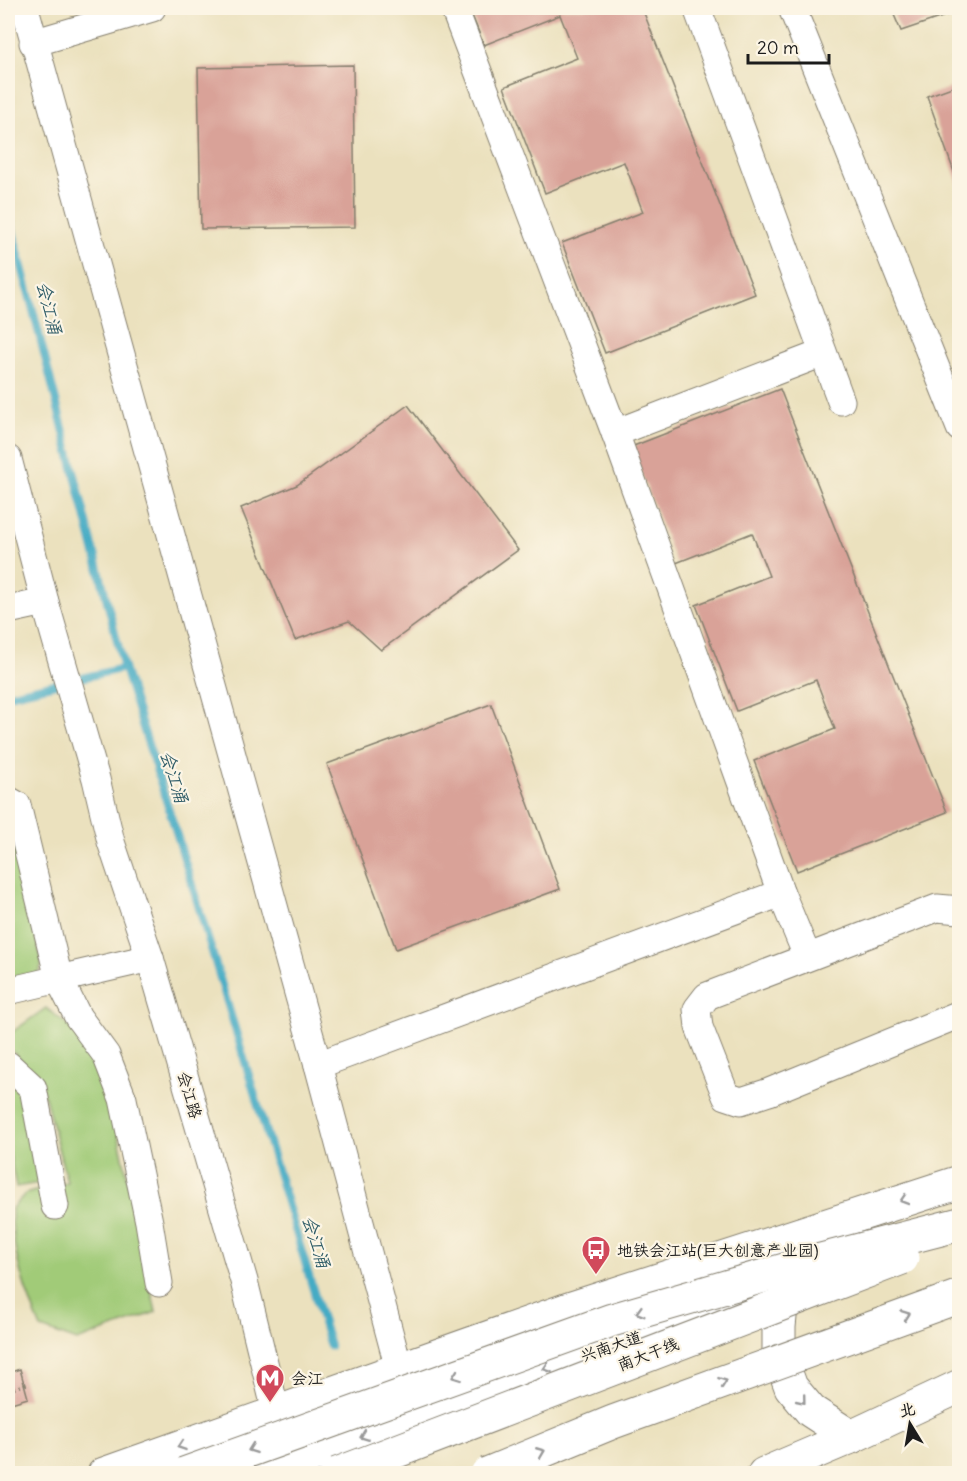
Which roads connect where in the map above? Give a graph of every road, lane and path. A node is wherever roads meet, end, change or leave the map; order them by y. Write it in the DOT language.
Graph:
graph roads {
  1 [pos="25,8"];
  2 [pos="152,8"];
  3 [pos="454,8"];
  4 [pos="697,8"];
  5 [pos="792,8"];
  6 [pos="33,43"];
  7 [pos="824,353"];
  8 [pos="841,401"];
  9 [pos="960,428"];
  10 [pos="615,434"];
  11 [pos="8,459"];
  12 [pos="45,602"];
  13 [pos="8,610"];
  14 [pos="8,800"];
  15 [pos="781,893"];
  16 [pos="960,910"];
  17 [pos="807,956"];
  18 [pos="150,958"];
  19 [pos="59,979"];
  20 [pos="8,990"];
  21 [pos="960,1014"];
  22 [pos="8,1065"];
  23 [pos="318,1065"];
  24 [pos="960,1182"];
  25 [pos="56,1206"];
  26 [pos="960,1225"];
  27 [pos="960,1236"];
  28 [pos="159,1283"];
  29 [pos="783,1285"];
  30 [pos="960,1296"];
  31 [pos="399,1369"];
  32 [pos="28,1383"];
  33 [pos="960,1386"];
  34 [pos="8,1390"];
  35 [pos="276,1413"];
  36 [pos="851,1437"];
  37 [pos="282,1470"];
  38 [pos="104,1473"];
  39 [pos="184,1473"];
  40 [pos="337,1473"];
  41 [pos="487,1473"];
  42 [pos="764,1473"];
  1 -- 6 [label="street"];
  2 -- 6 [label="street"];
  3 -- 10 [label="street"];
  4 -- 7 [label="street"];
  5 -- 9 [label="street"];
  6 -- 23 [label="street"];
  7 -- 8 [label="street"];
  7 -- 10 [label="street"];
  10 -- 15 [label="street"];
  11 -- 12 [label="street, 会江路"];
  12 -- 13 [label="street"];
  12 -- 18 [label="street, 会江路"];
  14 -- 19 [label="street"];
  15 -- 17 [label="street"];
  15 -- 23 [label="street"];
  16 -- 17 [label="street"];
  17 -- 21 [label="street"];
  18 -- 19 [label="street"];
  18 -- 35 [label="street, 会江路"];
  19 -- 20 [label="street"];
  19 -- 28 [label="street"];
  22 -- 25 [label="street"];
  23 -- 31 [label="street"];
  24 -- 31 [label="main road, one-way"];
  26 -- 29 [label="main road, 兴南大道"];
  26 -- 39 [label="main road, one-way, bridge"];
  27 -- 40 [label="main road, 南大干线, bridge"];
  29 -- 36 [label="main road, one-way"];
  29 -- 37 [label="main road, 兴南大道, one-way"];
  41 -- 30 [label="main road, one-way, bridge"];
  31 -- 35 [label="main road"];
  32 -- 34 [label="path"];
  33 -- 36 [label="main road"];
  35 -- 37 [label="street, 会江路"];
  35 -- 38 [label="main road, one-way"];
  36 -- 42 [label="main road"];
}
